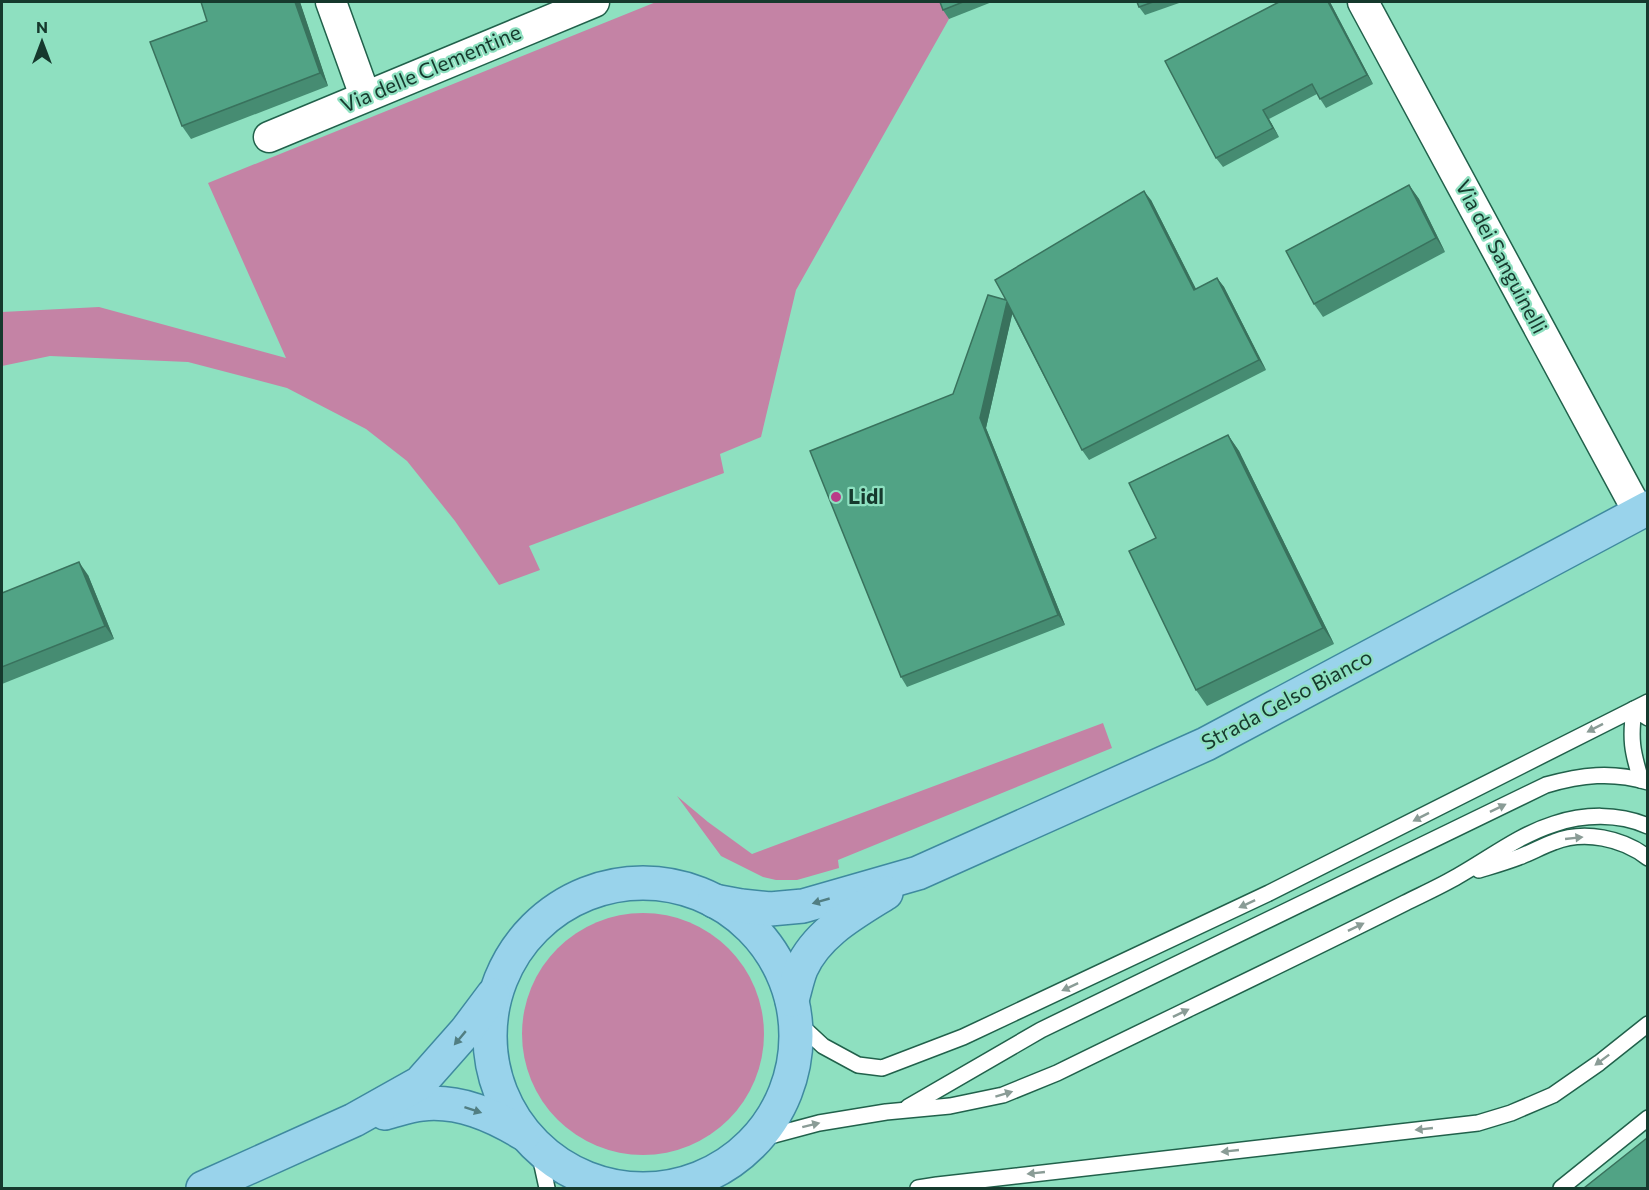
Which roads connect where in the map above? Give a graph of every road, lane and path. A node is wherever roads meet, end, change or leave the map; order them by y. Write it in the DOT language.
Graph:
graph roads {
  1 [pos="331,2"];
  2 [pos="594,2"];
  3 [pos="1363,2"];
  4 [pos="365,96"];
  5 [pos="269,137"];
  6 [pos="1643,510"];
  7 [pos="1641,705"];
  8 [pos="1647,718"];
  9 [pos="1644,781"];
  10 [pos="1647,826"];
  11 [pos="1647,858"];
  12 [pos="918,873"];
  13 [pos="1459,876"];
  14 [pos="714,901"];
  15 [pos="496,991"];
  16 [pos="793,1010"];
  17 [pos="1647,1024"];
  18 [pos="903,1110"];
  19 [pos="1647,1118"];
  20 [pos="354,1120"];
  21 [pos="755,1140"];
  22 [pos="532,1141"];
  23 [pos="681,1185"];
  24 [pos="203,1188"];
  25 [pos="547,1188"];
  26 [pos="918,1188"];
  27 [pos="1561,1188"];
  1 -- 4 [label="street"];
  2 -- 4 [label="street, Via delle Clementine"];
  3 -- 6 [label="street, Via dei Sanguinelli"];
  4 -- 5 [label="street, Via delle Clementine"];
  6 -- 12 [label="main road, Strada Gelso Bianco"];
  7 -- 8 [label="lane"];
  7 -- 9 [label="lane"];
  7 -- 16 [label="lane, one-way"];
  18 -- 9 [label="lane, one-way"];
  10 -- 13 [label="lane"];
  13 -- 11 [label="lane, one-way"];
  12 -- 14 [label="main road, Strada Gelso Bianco, one-way"];
  12 -- 16 [label="main road, Strada Gelso Bianco"];
  18 -- 13 [label="lane, one-way"];
  14 -- 15 [label="main road"];
  14 -- 16 [label="main road"];
  15 -- 20 [label="main road, one-way"];
  15 -- 22 [label="main road"];
  16 -- 21 [label="main road"];
  17 -- 26 [label="lane, one-way"];
  21 -- 18 [label="lane, one-way"];
  19 -- 27 [label="lane"];
  20 -- 22 [label="main road, one-way"];
  20 -- 24 [label="main road"];
  21 -- 23 [label="main road"];
  22 -- 23 [label="main road"];
  22 -- 25 [label="lane"];
}
